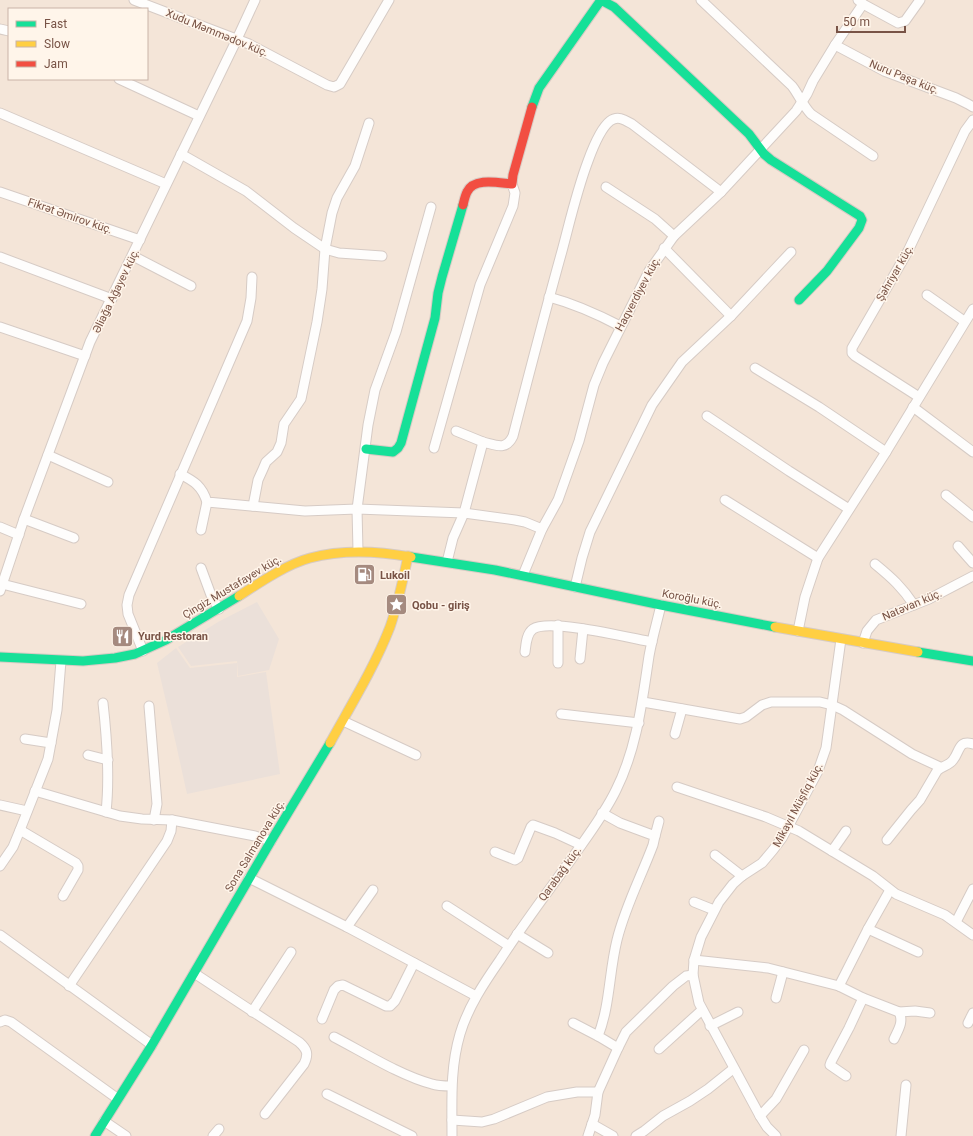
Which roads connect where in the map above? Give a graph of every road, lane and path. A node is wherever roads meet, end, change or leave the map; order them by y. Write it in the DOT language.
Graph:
graph roads {
  1 [pos="134,0"];
  2 [pos="255,0"];
  3 [pos="389,0"];
  4 [pos="701,0"];
  5 [pos="920,0"];
  6 [pos="861,2"];
  7 [pos="237,39"];
  8 [pos="835,46"];
  9 [pos="121,80"];
  10 [pos="802,102"];
  11 [pos="973,107"];
  12 [pos="0,113"];
  13 [pos="199,116"];
  14 [pos="973,120"];
  15 [pos="369,123"];
  16 [pos="760,148"];
  17 [pos="181,154"];
  18 [pos="873,156"];
  19 [pos="166,184"];
  20 [pos="512,184"];
  21 [pos="606,187"];
  22 [pos="0,192"];
  23 [pos="721,192"];
  24 [pos="431,207"];
  25 [pos="674,236"];
  26 [pos="140,240"];
  27 [pos="664,248"];
  28 [pos="324,249"];
  29 [pos="792,252"];
  30 [pos="133,256"];
  31 [pos="382,256"];
  32 [pos="0,257"];
  33 [pos="252,277"];
  34 [pos="191,286"];
  35 [pos="927,295"];
  36 [pos="549,297"];
  37 [pos="112,299"];
  38 [pos="799,300"];
  39 [pos="973,309"];
  40 [pos="731,316"];
  41 [pos="964,321"];
  42 [pos="620,326"];
  43 [pos="0,328"];
  44 [pos="85,356"];
  45 [pos="755,368"];
  46 [pos="919,397"];
  47 [pos="913,407"];
  48 [pos="707,416"];
  49 [pos="456,431"];
  50 [pos="483,442"];
  51 [pos="434,448"];
  52 [pos="366,449"];
  53 [pos="886,452"];
  54 [pos="973,452"];
  55 [pos="48,455"];
  56 [pos="180,474"];
  57 [pos="108,482"];
  58 [pos="946,495"];
  59 [pos="724,500"];
  60 [pos="207,502"];
  61 [pos="253,506"];
  62 [pos="357,509"];
  63 [pos="849,509"];
  64 [pos="464,513"];
  65 [pos="973,517"];
  66 [pos="24,519"];
  67 [pos="0,527"];
  68 [pos="542,529"];
  69 [pos="201,530"];
  70 [pos="19,535"];
  71 [pos="74,538"];
  72 [pos="958,546"];
  73 [pos="358,551"];
  74 [pos="408,556"];
  75 [pos="818,558"];
  76 [pos="447,562"];
  77 [pos="973,563"];
  78 [pos="876,564"];
  79 [pos="201,568"];
  80 [pos="523,575"];
  81 [pos="973,576"];
  82 [pos="1,587"];
  83 [pos="575,587"];
  84 [pos="80,604"];
  85 [pos="661,605"];
  86 [pos="914,605"];
  87 [pos="218,609"];
  88 [pos="558,625"];
  89 [pos="583,629"];
  90 [pos="798,631"];
  91 [pos="841,639"];
  92 [pos="652,642"];
  93 [pos="863,643"];
  94 [pos="143,651"];
  95 [pos="525,652"];
  96 [pos="0,657"];
  97 [pos="580,659"];
  98 [pos="61,661"];
  99 [pos="973,661"];
  100 [pos="558,663"];
  101 [pos="643,702"];
  102 [pos="103,703"];
  103 [pos="832,705"];
  104 [pos="150,706"];
  105 [pos="682,710"];
  106 [pos="561,714"];
  107 [pos="342,721"];
  108 [pos="639,723"];
  109 [pos="675,734"];
  110 [pos="25,739"];
  111 [pos="51,743"];
  112 [pos="973,744"];
  113 [pos="88,755"];
  114 [pos="416,756"];
  115 [pos="108,760"];
  116 [pos="940,768"];
  117 [pos="677,787"];
  118 [pos="35,792"];
  119 [pos="0,805"];
  120 [pos="27,811"];
  121 [pos="106,812"];
  122 [pos="602,813"];
  123 [pos="154,820"];
  124 [pos="172,820"];
  125 [pos="660,821"];
  126 [pos="789,826"];
  127 [pos="20,830"];
  128 [pos="846,831"];
  129 [pos="655,836"];
  130 [pos="887,840"];
  131 [pos="271,841"];
  132 [pos="581,845"];
  133 [pos="832,851"];
  134 [pos="495,852"];
  135 [pos="715,855"];
  136 [pos="2,862"];
  137 [pos="742,876"];
  138 [pos="249,878"];
  139 [pos="373,890"];
  140 [pos="890,890"];
  141 [pos="973,890"];
  142 [pos="63,896"];
  143 [pos="694,902"];
  144 [pos="447,906"];
  145 [pos="714,910"];
  146 [pos="956,922"];
  147 [pos="347,927"];
  148 [pos="868,929"];
  149 [pos="517,934"];
  150 [pos="0,935"];
  151 [pos="973,935"];
  152 [pos="509,946"];
  153 [pos="291,952"];
  154 [pos="918,952"];
  155 [pos="548,953"];
  156 [pos="694,960"];
  157 [pos="414,963"];
  158 [pos="783,972"];
  159 [pos="194,973"];
  160 [pos="693,975"];
  161 [pos="69,986"];
  162 [pos="839,986"];
  163 [pos="476,996"];
  164 [pos="776,998"];
  165 [pos="863,998"];
  166 [pos="702,1010"];
  167 [pos="252,1012"];
  168 [pos="738,1012"];
  169 [pos="899,1012"];
  170 [pos="930,1013"];
  171 [pos="973,1013"];
  172 [pos="322,1018"];
  173 [pos="0,1022"];
  174 [pos="573,1023"];
  175 [pos="968,1023"];
  176 [pos="710,1026"];
  177 [pos="598,1036"];
  178 [pos="334,1037"];
  179 [pos="894,1039"];
  180 [pos="152,1045"];
  181 [pos="618,1048"];
  182 [pos="659,1049"];
  183 [pos="804,1050"];
  184 [pos="734,1069"];
  185 [pos="846,1076"];
  186 [pos="906,1085"];
  187 [pos="451,1086"];
  188 [pos="598,1092"];
  189 [pos="327,1094"];
  190 [pos="118,1099"];
  191 [pos="265,1114"];
  192 [pos="760,1116"];
  193 [pos="452,1120"];
  194 [pos="104,1121"];
  195 [pos="592,1124"];
  196 [pos="95,1136"];
  197 [pos="126,1136"];
  198 [pos="412,1136"];
  199 [pos="452,1136"];
  200 [pos="588,1136"];
  201 [pos="613,1136"];
  202 [pos="636,1136"];
  203 [pos="776,1136"];
  204 [pos="901,1136"];
  1 -- 7 [label="street, Xudu Məmmədov küç."];
  2 -- 7 [label="street, Əliağa Ağayev küç."];
  3 -- 7 [label="street, Xudu Məmmədov küç."];
  4 -- 10 [label="street"];
  5 -- 6 [label="street"];
  6 -- 8 [label="street, Haqverdiyev küç."];
  7 -- 13 [label="street, Əliağa Ağayev küç."];
  8 -- 10 [label="street, Haqverdiyev küç."];
  8 -- 11 [label="street, Nuru Paşa küç."];
  9 -- 13 [label="street"];
  10 -- 16 [label="street, Haqverdiyev küç."];
  10 -- 18 [label="street"];
  12 -- 19 [label="street"];
  13 -- 17 [label="street, Əliağa Ağayev küç."];
  14 -- 46 [label="street, Şəhriyar küç."];
  15 -- 28 [label="street"];
  16 -- 20 [label="street"];
  16 -- 23 [label="street, Haqverdiyev küç."];
  16 -- 38 [label="street"];
  17 -- 19 [label="street, Əliağa Ağayev küç."];
  17 -- 28 [label="street"];
  19 -- 26 [label="street, Əliağa Ağayev küç."];
  20 -- 51 [label="street"];
  20 -- 52 [label="street"];
  21 -- 25 [label="street"];
  22 -- 26 [label="street, Fikrət Əmirov küç."];
  23 -- 25 [label="street, Haqverdiyev küç."];
  23 -- 36 [label="street"];
  24 -- 52 [label="street"];
  25 -- 27 [label="street, Haqverdiyev küç."];
  26 -- 30 [label="street, Əliağa Ağayev küç."];
  27 -- 40 [label="street"];
  27 -- 42 [label="street, Haqverdiyev küç."];
  28 -- 31 [label="street"];
  28 -- 61 [label="street"];
  29 -- 40 [label="street"];
  30 -- 34 [label="street"];
  30 -- 37 [label="street, Əliağa Ağayev küç."];
  32 -- 37 [label="street"];
  33 -- 56 [label="street"];
  35 -- 41 [label="street"];
  36 -- 42 [label="street"];
  36 -- 50 [label="street"];
  37 -- 44 [label="street, Əliağa Ağayev küç."];
  39 -- 41 [label="street"];
  40 -- 83 [label="street"];
  41 -- 46 [label="street"];
  42 -- 68 [label="street, Haqverdiyev küç."];
  43 -- 44 [label="street"];
  44 -- 55 [label="street, Əliağa Ağayev küç."];
  45 -- 53 [label="street"];
  46 -- 47 [label="street"];
  47 -- 53 [label="street"];
  47 -- 54 [label="street"];
  48 -- 63 [label="street"];
  49 -- 50 [label="street"];
  50 -- 64 [label="street"];
  52 -- 62 [label="street"];
  53 -- 63 [label="street"];
  55 -- 57 [label="street"];
  55 -- 66 [label="street, Əliağa Ağayev küç."];
  56 -- 60 [label="street"];
  56 -- 94 [label="street"];
  58 -- 65 [label="street"];
  59 -- 75 [label="street"];
  60 -- 61 [label="street"];
  60 -- 69 [label="street"];
  61 -- 62 [label="street"];
  62 -- 64 [label="street"];
  62 -- 73 [label="street"];
  63 -- 75 [label="street"];
  64 -- 68 [label="street"];
  64 -- 76 [label="street"];
  66 -- 70 [label="street, Əliağa Ağayev küç."];
  66 -- 71 [label="street"];
  67 -- 70 [label="street"];
  68 -- 80 [label="street, Haqverdiyev küç."];
  70 -- 82 [label="street, Əliağa Ağayev küç."];
  72 -- 77 [label="street"];
  73 -- 74 [label="street, Çingiz Mustafayev küç."];
  73 -- 87 [label="street, Çingiz Mustafayev küç."];
  74 -- 76 [label="street, Koroğlu küç."];
  74 -- 107 [label="street, Sona Salmanova küç."];
  75 -- 90 [label="street"];
  76 -- 80 [label="street, Koroğlu küç."];
  78 -- 86 [label="street"];
  79 -- 87 [label="street"];
  80 -- 83 [label="street, Koroğlu küç."];
  81 -- 86 [label="street, Natəvan küç."];
  82 -- 84 [label="street"];
  83 -- 85 [label="street, Koroğlu küç."];
  85 -- 90 [label="street, Koroğlu küç."];
  85 -- 92 [label="street, Qarabağ küç."];
  86 -- 93 [label="street, Natəvan küç."];
  87 -- 94 [label="street, Çingiz Mustafayev küç."];
  88 -- 89 [label="street"];
  88 -- 95 [label="street"];
  88 -- 100 [label="street"];
  89 -- 92 [label="street"];
  89 -- 97 [label="street"];
  90 -- 91 [label="street, Koroğlu küç."];
  91 -- 93 [label="street, Koroğlu küç."];
  91 -- 103 [label="street, Mikayıl Müşfiq küç."];
  92 -- 101 [label="street, Qarabağ küç."];
  93 -- 99 [label="street, Koroğlu küç."];
  94 -- 98 [label="street, Çingiz Mustafayev küç."];
  96 -- 98 [label="street, Çingiz Mustafayev küç."];
  98 -- 111 [label="street"];
  101 -- 105 [label="street"];
  101 -- 108 [label="street, Qarabağ küç."];
  102 -- 115 [label="street"];
  103 -- 105 [label="street"];
  103 -- 116 [label="street"];
  103 -- 126 [label="street, Mikayıl Müşfiq küç."];
  104 -- 123 [label="street"];
  105 -- 109 [label="street"];
  106 -- 108 [label="street"];
  107 -- 114 [label="street"];
  107 -- 131 [label="street, Sona Salmanova küç."];
  108 -- 122 [label="street, Qarabağ küç."];
  110 -- 111 [label="street"];
  111 -- 118 [label="street"];
  112 -- 116 [label="street"];
  113 -- 115 [label="street"];
  115 -- 121 [label="street"];
  116 -- 130 [label="street"];
  117 -- 126 [label="street"];
  118 -- 120 [label="street"];
  118 -- 121 [label="street"];
  119 -- 120 [label="street"];
  120 -- 127 [label="street"];
  121 -- 123 [label="street"];
  122 -- 129 [label="street"];
  122 -- 132 [label="street, Qarabağ küç."];
  123 -- 124 [label="street"];
  124 -- 131 [label="street"];
  124 -- 161 [label="street"];
  125 -- 129 [label="street"];
  126 -- 133 [label="street"];
  126 -- 137 [label="street, Mikayıl Müşfiq küç."];
  127 -- 136 [label="street"];
  127 -- 142 [label="street"];
  128 -- 133 [label="street"];
  129 -- 177 [label="street"];
  131 -- 138 [label="street, Sona Salmanova küç."];
  132 -- 134 [label="street"];
  132 -- 149 [label="street, Qarabağ küç."];
  133 -- 140 [label="street"];
  135 -- 137 [label="street"];
  137 -- 145 [label="street, Mikayıl Müşfiq küç."];
  138 -- 147 [label="street"];
  138 -- 159 [label="street, Sona Salmanova küç."];
  139 -- 147 [label="street"];
  140 -- 146 [label="street"];
  140 -- 148 [label="street"];
  141 -- 146 [label="street"];
  143 -- 145 [label="street"];
  144 -- 152 [label="street"];
  145 -- 156 [label="street, Mikayıl Müşfiq küç."];
  146 -- 151 [label="street"];
  147 -- 157 [label="street"];
  148 -- 154 [label="street"];
  148 -- 162 [label="street"];
  149 -- 152 [label="street, Qarabağ küç."];
  149 -- 155 [label="street"];
  150 -- 161 [label="street"];
  152 -- 163 [label="street, Qarabağ küç."];
  153 -- 167 [label="street"];
  156 -- 158 [label="street"];
  156 -- 160 [label="street, Mikayıl Müşfiq küç."];
  157 -- 163 [label="street"];
  157 -- 172 [label="street"];
  158 -- 162 [label="street"];
  158 -- 164 [label="street"];
  159 -- 167 [label="street"];
  159 -- 180 [label="street, Sona Salmanova küç."];
  160 -- 166 [label="street, Mikayıl Müşfiq küç."];
  160 -- 181 [label="street"];
  161 -- 180 [label="street"];
  162 -- 165 [label="street"];
  163 -- 187 [label="street, Qarabağ küç."];
  165 -- 169 [label="street"];
  165 -- 185 [label="street"];
  166 -- 176 [label="street, Mikayıl Müşfiq küç."];
  166 -- 182 [label="street"];
  167 -- 191 [label="street"];
  168 -- 176 [label="street"];
  169 -- 170 [label="street"];
  169 -- 179 [label="street"];
  171 -- 175 [label="street"];
  173 -- 190 [label="street"];
  174 -- 177 [label="street"];
  176 -- 184 [label="street, Mikayıl Müşfiq küç."];
  177 -- 181 [label="street"];
  178 -- 187 [label="street"];
  180 -- 190 [label="street, Sona Salmanova küç."];
  181 -- 188 [label="street"];
  183 -- 192 [label="street"];
  184 -- 192 [label="street, Mikayıl Müşfiq küç."];
  184 -- 202 [label="street"];
  186 -- 204 [label="street"];
  187 -- 193 [label="street, Qarabağ küç."];
  188 -- 193 [label="street"];
  188 -- 195 [label="street"];
  189 -- 198 [label="street"];
  190 -- 194 [label="street, Sona Salmanova küç."];
  192 -- 203 [label="street, Mikayıl Müşfiq küç."];
  193 -- 199 [label="street, Qarabağ küç."];
  194 -- 196 [label="street, Sona Salmanova küç."];
  194 -- 197 [label="street"];
  195 -- 200 [label="street"];
  195 -- 201 [label="street"];
}
